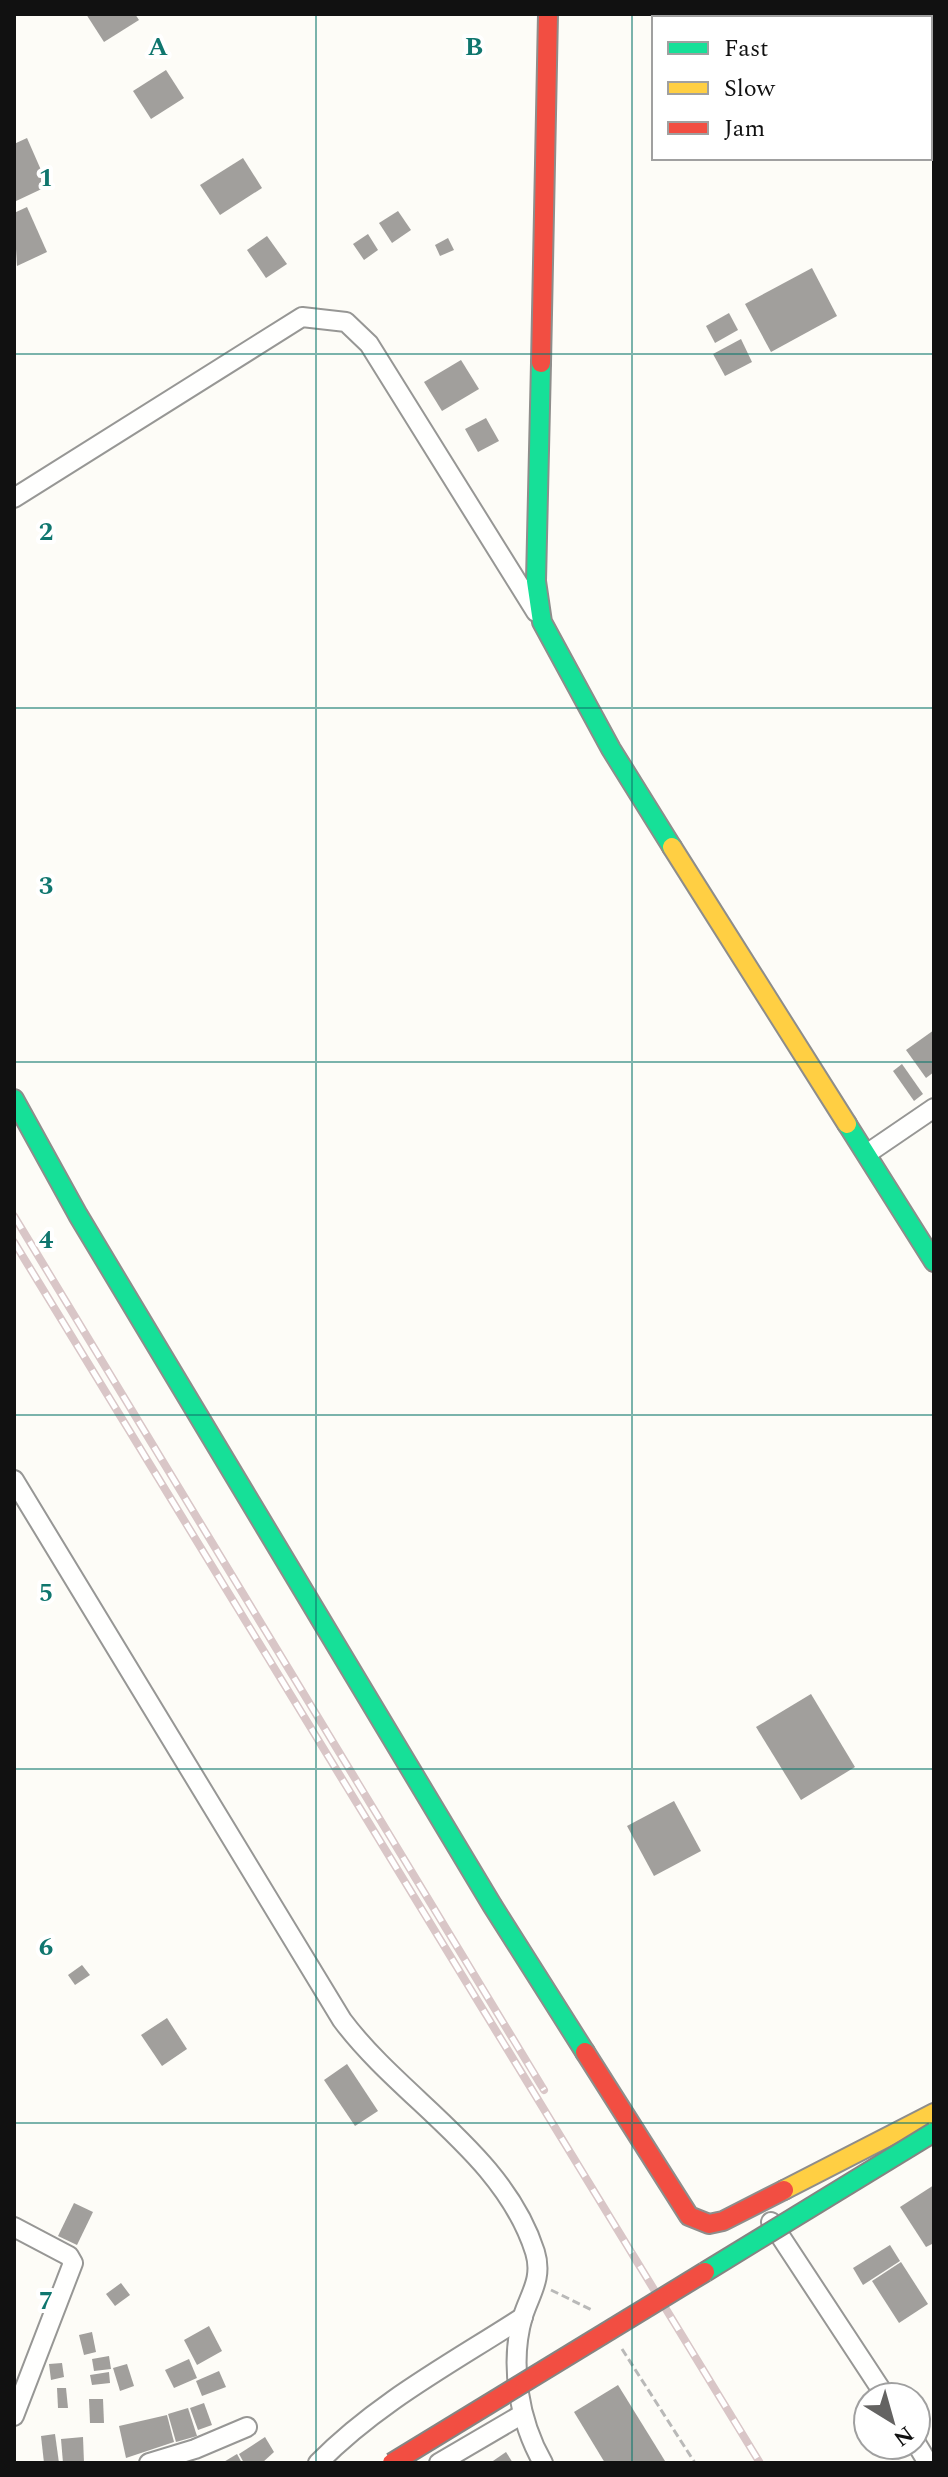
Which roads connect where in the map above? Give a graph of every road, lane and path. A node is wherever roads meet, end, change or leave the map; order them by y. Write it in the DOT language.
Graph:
graph roads {
  1 [pos="548,14"];
  2 [pos="14,498"];
  3 [pos="542,622"];
  4 [pos="14,1099"];
  5 [pos="934,1108"];
  6 [pos="868,1153"];
  7 [pos="926,1234"];
  8 [pos="934,1262"];
  9 [pos="14,1480"];
  10 [pos="934,2119"];
  11 [pos="759,2203"];
  12 [pos="14,2227"];
  13 [pos="536,2285"];
  14 [pos="599,2315"];
  15 [pos="523,2317"];
  16 [pos="616,2340"];
  17 [pos="876,2381"];
  18 [pos="521,2415"];
  19 [pos="14,2416"];
  20 [pos="247,2427"];
  21 [pos="149,2463"];
  22 [pos="318,2463"];
  23 [pos="392,2463"];
  24 [pos="439,2463"];
  25 [pos="543,2463"];
  26 [pos="695,2463"];
  1 -- 3 [label="main road"];
  2 -- 3 [label="street"];
  3 -- 6 [label="main road"];
  4 -- 11 [label="main road"];
  5 -- 6 [label="street"];
  6 -- 7 [label="main road"];
  7 -- 8 [label="main road"];
  9 -- 13 [label="street"];
  10 -- 11 [label="main road"];
  10 -- 23 [label="main road, bridge"];
  11 -- 17 [label="street"];
  12 -- 19 [label="street"];
  13 -- 14 [label="path"];
  13 -- 15 [label="street"];
  15 -- 18 [label="street"];
  15 -- 22 [label="street"];
  16 -- 26 [label="path"];
  18 -- 24 [label="street"];
  18 -- 25 [label="street"];
  20 -- 21 [label="street"];
}
